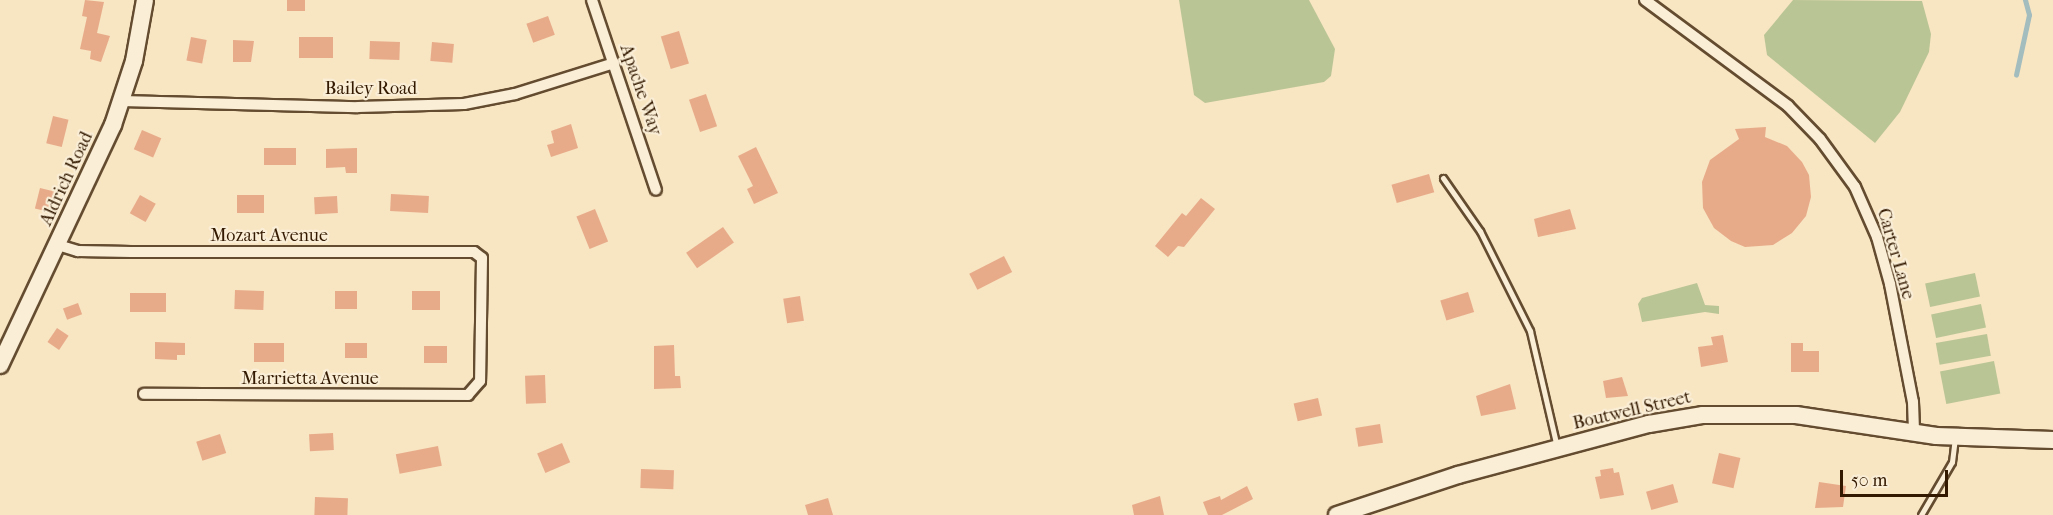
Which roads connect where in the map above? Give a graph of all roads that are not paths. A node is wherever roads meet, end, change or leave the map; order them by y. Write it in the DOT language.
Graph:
graph roads {
  1 [pos="145,0"];
  2 [pos="592,0"];
  3 [pos="1645,0"];
  4 [pos="614,63"];
  5 [pos="122,101"];
  6 [pos="1443,178"];
  7 [pos="656,190"];
  8 [pos="58,245"];
  9 [pos="1,359"];
  10 [pos="474,391"];
  11 [pos="144,394"];
  12 [pos="1914,434"];
  13 [pos="1956,437"];
  14 [pos="2053,440"];
  15 [pos="1557,449"];
  16 [pos="1337,515"];
  17 [pos="1921,515"];
  1 -- 5 [label="street, Aldrich Road"];
  2 -- 4 [label="street, Apache Way"];
  3 -- 12 [label="street, Carter Lane"];
  4 -- 5 [label="street, Bailey Road"];
  4 -- 7 [label="street, Apache Way"];
  5 -- 8 [label="street, Aldrich Road"];
  6 -- 15 [label="lane"];
  8 -- 9 [label="street, Aldrich Road"];
  8 -- 10 [label="street, Mozart Avenue"];
  10 -- 11 [label="street, Marrietta Avenue"];
  12 -- 13 [label="street, Boutwell Street"];
  12 -- 15 [label="street, Boutwell Street"];
  13 -- 14 [label="street, Boutwell Street"];
  13 -- 17 [label="lane"];
  15 -- 16 [label="street, Boutwell Street"];
}
